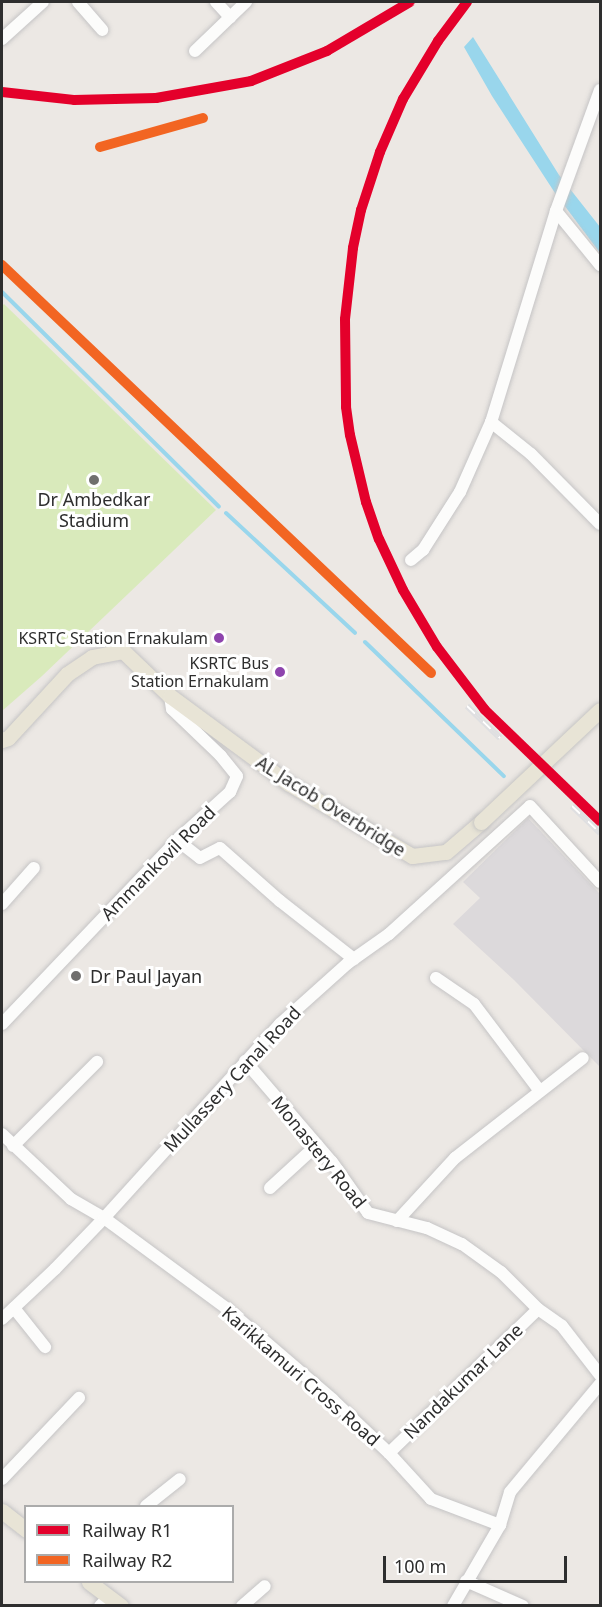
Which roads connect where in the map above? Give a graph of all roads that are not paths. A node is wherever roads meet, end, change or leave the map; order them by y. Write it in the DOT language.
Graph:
graph roads {
  1 [pos="43,2"];
  2 [pos="78,2"];
  3 [pos="216,2"];
  4 [pos="246,2"];
  5 [pos="230,17"];
  6 [pos="102,30"];
  7 [pos="2,39"];
  8 [pos="195,51"];
  9 [pos="600,90"];
  10 [pos="557,207"];
  11 [pos="600,265"];
  12 [pos="491,422"];
  13 [pos="600,524"];
  14 [pos="411,560"];
  15 [pos="170,696"];
  16 [pos="600,710"];
  17 [pos="4,741"];
  18 [pos="177,840"];
  19 [pos="34,868"];
  20 [pos="600,882"];
  21 [pos="2,904"];
  22 [pos="354,958"];
  23 [pos="436,978"];
  24 [pos="2,1024"];
  25 [pos="583,1058"];
  26 [pos="245,1061"];
  27 [pos="97,1062"];
  28 [pos="538,1090"];
  29 [pos="2,1134"];
  30 [pos="317,1145"];
  31 [pos="13,1146"];
  32 [pos="270,1188"];
  33 [pos="104,1218"];
  34 [pos="397,1221"];
  35 [pos="14,1308"];
  36 [pos="538,1309"];
  37 [pos="2,1319"];
  38 [pos="45,1347"];
  39 [pos="600,1375"];
  40 [pos="600,1384"];
  41 [pos="79,1398"];
  42 [pos="389,1453"];
  43 [pos="2,1479"];
  44 [pos="180,1479"];
  45 [pos="147,1505"];
  46 [pos="2,1511"];
  47 [pos="500,1525"];
  48 [pos="24,1528"];
  49 [pos="466,1581"];
  50 [pos="91,1583"];
  51 [pos="265,1586"];
  52 [pos="110,1602"];
  53 [pos="242,1605"];
  54 [pos="453,1605"];
  55 [pos="523,1605"];
  1 -- 7 [label="street"];
  2 -- 6 [label="street"];
  3 -- 5 [label="street"];
  4 -- 5 [label="street"];
  5 -- 8 [label="street"];
  9 -- 10 [label="street"];
  10 -- 11 [label="street"];
  10 -- 12 [label="street"];
  12 -- 13 [label="street"];
  12 -- 14 [label="street"];
  15 -- 16 [label="main road, AL Jacob Overbridge, bridge"];
  15 -- 17 [label="main road, AL Jacob Overbridge"];
  15 -- 18 [label="street, Ammankovil Road"];
  18 -- 22 [label="street"];
  18 -- 24 [label="street, Ammankovil Road"];
  19 -- 21 [label="street"];
  20 -- 22 [label="street, Mullassery Canal Road"];
  22 -- 26 [label="street, Mullassery Canal Road"];
  23 -- 28 [label="street"];
  25 -- 28 [label="street"];
  26 -- 30 [label="street, Monastery Road"];
  26 -- 33 [label="street, Mullassery Canal Road"];
  27 -- 31 [label="street"];
  28 -- 34 [label="street"];
  29 -- 31 [label="street, Karikkamuri Cross Road"];
  30 -- 32 [label="street"];
  30 -- 34 [label="street, Monastery Road"];
  31 -- 33 [label="street, Karikkamuri Cross Road"];
  33 -- 35 [label="street, Mullassery Canal Road"];
  33 -- 42 [label="street, Karikkamuri Cross Road"];
  34 -- 36 [label="street, Monastery Road"];
  35 -- 37 [label="street, Mullassery Canal Road"];
  35 -- 38 [label="street"];
  36 -- 39 [label="street, Monastery Road"];
  36 -- 42 [label="street, Nandakumar Lane"];
  40 -- 47 [label="street"];
  41 -- 43 [label="street"];
  42 -- 47 [label="street, Karikkamuri Cross Road"];
  44 -- 45 [label="street"];
  46 -- 48 [label="main road"];
  47 -- 49 [label="street"];
  49 -- 54 [label="street"];
  49 -- 55 [label="street"];
  50 -- 52 [label="main road"];
  51 -- 53 [label="street"];
}
